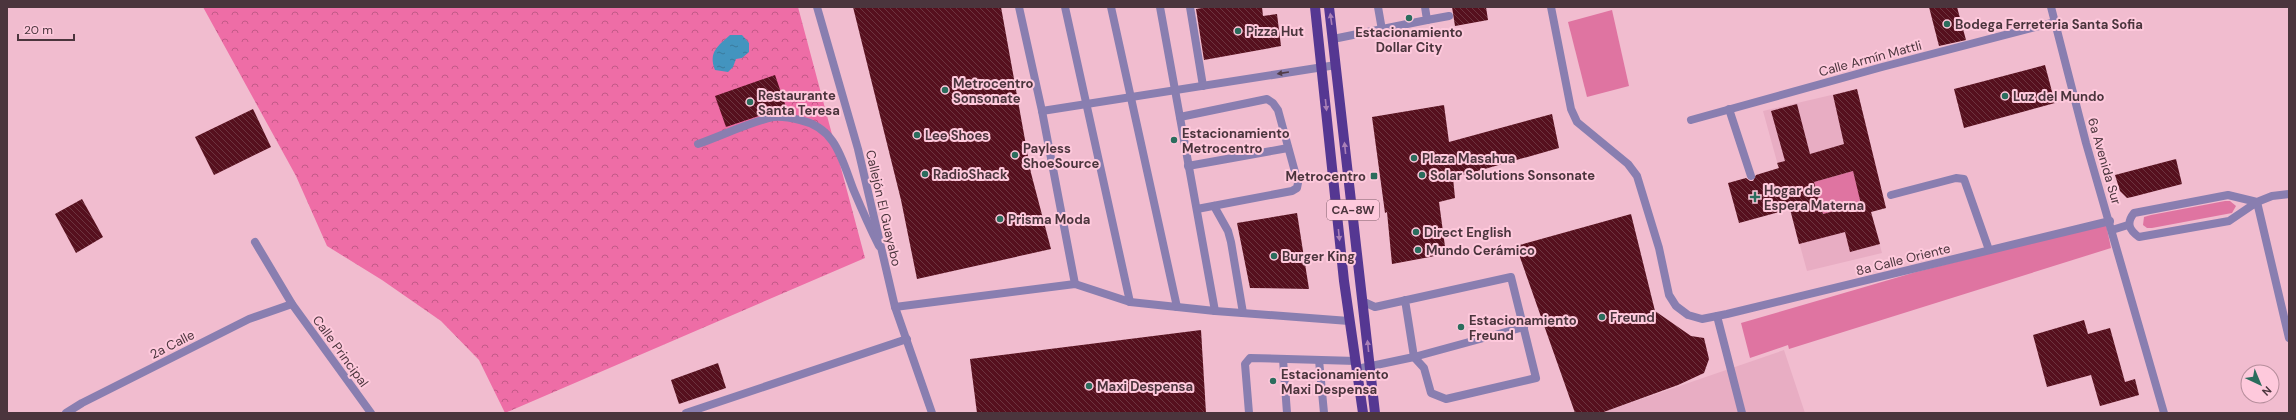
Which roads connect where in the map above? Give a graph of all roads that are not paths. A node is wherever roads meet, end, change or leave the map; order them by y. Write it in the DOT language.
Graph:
graph roads {
  1 [pos="817,7"];
  2 [pos="1019,7"];
  3 [pos="1064,7"];
  4 [pos="1111,7"];
  5 [pos="1160,7"];
  6 [pos="1190,7"];
  7 [pos="1315,7"];
  8 [pos="1329,7"];
  9 [pos="1378,7"];
  10 [pos="1425,7"];
  11 [pos="1551,7"];
  12 [pos="2051,7"];
  13 [pos="1449,16"];
  14 [pos="1427,20"];
  15 [pos="2055,22"];
  16 [pos="1382,30"];
  17 [pos="1333,39"];
  18 [pos="1336,65"];
  19 [pos="1322,66"];
  20 [pos="1203,86"];
  21 [pos="1176,90"];
  22 [pos="1130,97"];
  23 [pos="1087,104"];
  24 [pos="1729,109"];
  25 [pos="1042,111"];
  26 [pos="1180,117"];
  27 [pos="1691,120"];
  28 [pos="698,144"];
  29 [pos="1288,148"];
  30 [pos="1188,166"];
  31 [pos="1751,176"];
  32 [pos="2289,194"];
  33 [pos="1891,195"];
  34 [pos="2257,202"];
  35 [pos="1214,206"];
  36 [pos="1197,209"];
  37 [pos="2128,225"];
  38 [pos="2111,226"];
  39 [pos="255,242"];
  40 [pos="882,250"];
  41 [pos="1989,250"];
  42 [pos="1075,284"];
  43 [pos="1406,300"];
  44 [pos="1130,302"];
  45 [pos="1364,302"];
  46 [pos="292,304"];
  47 [pos="895,307"];
  48 [pos="1177,307"];
  49 [pos="1215,311"];
  50 [pos="1242,313"];
  51 [pos="1717,316"];
  52 [pos="1349,321"];
  53 [pos="1524,327"];
  54 [pos="2288,334"];
  55 [pos="907,338"];
  56 [pos="1414,357"];
  57 [pos="1283,359"];
  58 [pos="1319,360"];
  59 [pos="1356,365"];
  60 [pos="1370,366"];
  61 [pos="66,413"];
  62 [pos="371,413"];
  63 [pos="686,413"];
  64 [pos="932,413"];
  65 [pos="1249,413"];
  66 [pos="1287,413"];
  67 [pos="1324,413"];
  68 [pos="1363,413"];
  69 [pos="1375,413"];
  70 [pos="1742,413"];
  71 [pos="2164,413"];
  1 -- 40 [label="street, Callejón El Guayabo"];
  2 -- 25 [label="street"];
  3 -- 23 [label="street"];
  4 -- 22 [label="street"];
  5 -- 21 [label="street"];
  6 -- 20 [label="street"];
  7 -- 19 [label="main road, CA-8W"];
  17 -- 8 [label="main road, CA-8W, one-way"];
  9 -- 16 [label="street"];
  10 -- 14 [label="street"];
  11 -- 51 [label="street, 8a Calle Oriente"];
  12 -- 15 [label="street, 6a Avenida Sur"];
  13 -- 14 [label="street"];
  14 -- 16 [label="street"];
  15 -- 24 [label="street, Calle Armín Mattli"];
  15 -- 38 [label="street, 6a Avenida Sur"];
  16 -- 17 [label="street"];
  17 -- 18 [label="main road, CA-8W"];
  18 -- 19 [label="street"];
  45 -- 18 [label="main road, CA-8W, one-way"];
  19 -- 20 [label="street, one-way"];
  19 -- 52 [label="main road, CA-8W, one-way"];
  20 -- 21 [label="street"];
  21 -- 22 [label="street"];
  21 -- 26 [label="street"];
  22 -- 23 [label="street"];
  22 -- 48 [label="street"];
  23 -- 25 [label="street"];
  23 -- 44 [label="street"];
  24 -- 27 [label="street, Calle Armín Mattli"];
  24 -- 31 [label="street"];
  25 -- 42 [label="street"];
  26 -- 29 [label="street"];
  26 -- 30 [label="street"];
  28 -- 40 [label="street"];
  29 -- 30 [label="street"];
  29 -- 35 [label="street"];
  30 -- 36 [label="street"];
  32 -- 34 [label="street"];
  33 -- 41 [label="street"];
  34 -- 37 [label="street"];
  34 -- 37 [label="street"];
  34 -- 54 [label="street"];
  35 -- 36 [label="street"];
  35 -- 50 [label="street"];
  36 -- 49 [label="street"];
  37 -- 38 [label="street"];
  38 -- 41 [label="street, 8a Calle Oriente"];
  38 -- 71 [label="street, 6a Avenida Sur"];
  39 -- 46 [label="street, Calle Principal"];
  40 -- 47 [label="street, Callejón El Guayabo"];
  41 -- 51 [label="street, 8a Calle Oriente"];
  42 -- 44 [label="street"];
  42 -- 47 [label="street"];
  43 -- 45 [label="street"];
  43 -- 53 [label="street"];
  43 -- 56 [label="street"];
  44 -- 48 [label="street"];
  60 -- 45 [label="main road, CA-8W, one-way"];
  46 -- 61 [label="street, 2a Calle"];
  46 -- 62 [label="street, Calle Principal"];
  47 -- 55 [label="street, Callejón El Guayabo"];
  48 -- 49 [label="street"];
  49 -- 50 [label="street"];
  50 -- 52 [label="street"];
  51 -- 70 [label="street"];
  52 -- 59 [label="main road, CA-8W"];
  53 -- 56 [label="street"];
  53 -- 56 [label="street"];
  55 -- 63 [label="street"];
  55 -- 64 [label="street, Callejón El Guayabo"];
  56 -- 60 [label="street"];
  57 -- 58 [label="street"];
  57 -- 65 [label="street"];
  57 -- 66 [label="street"];
  58 -- 59 [label="street"];
  58 -- 67 [label="street"];
  59 -- 60 [label="street"];
  59 -- 68 [label="main road, CA-8W"];
  60 -- 69 [label="main road, CA-8W"];
}
